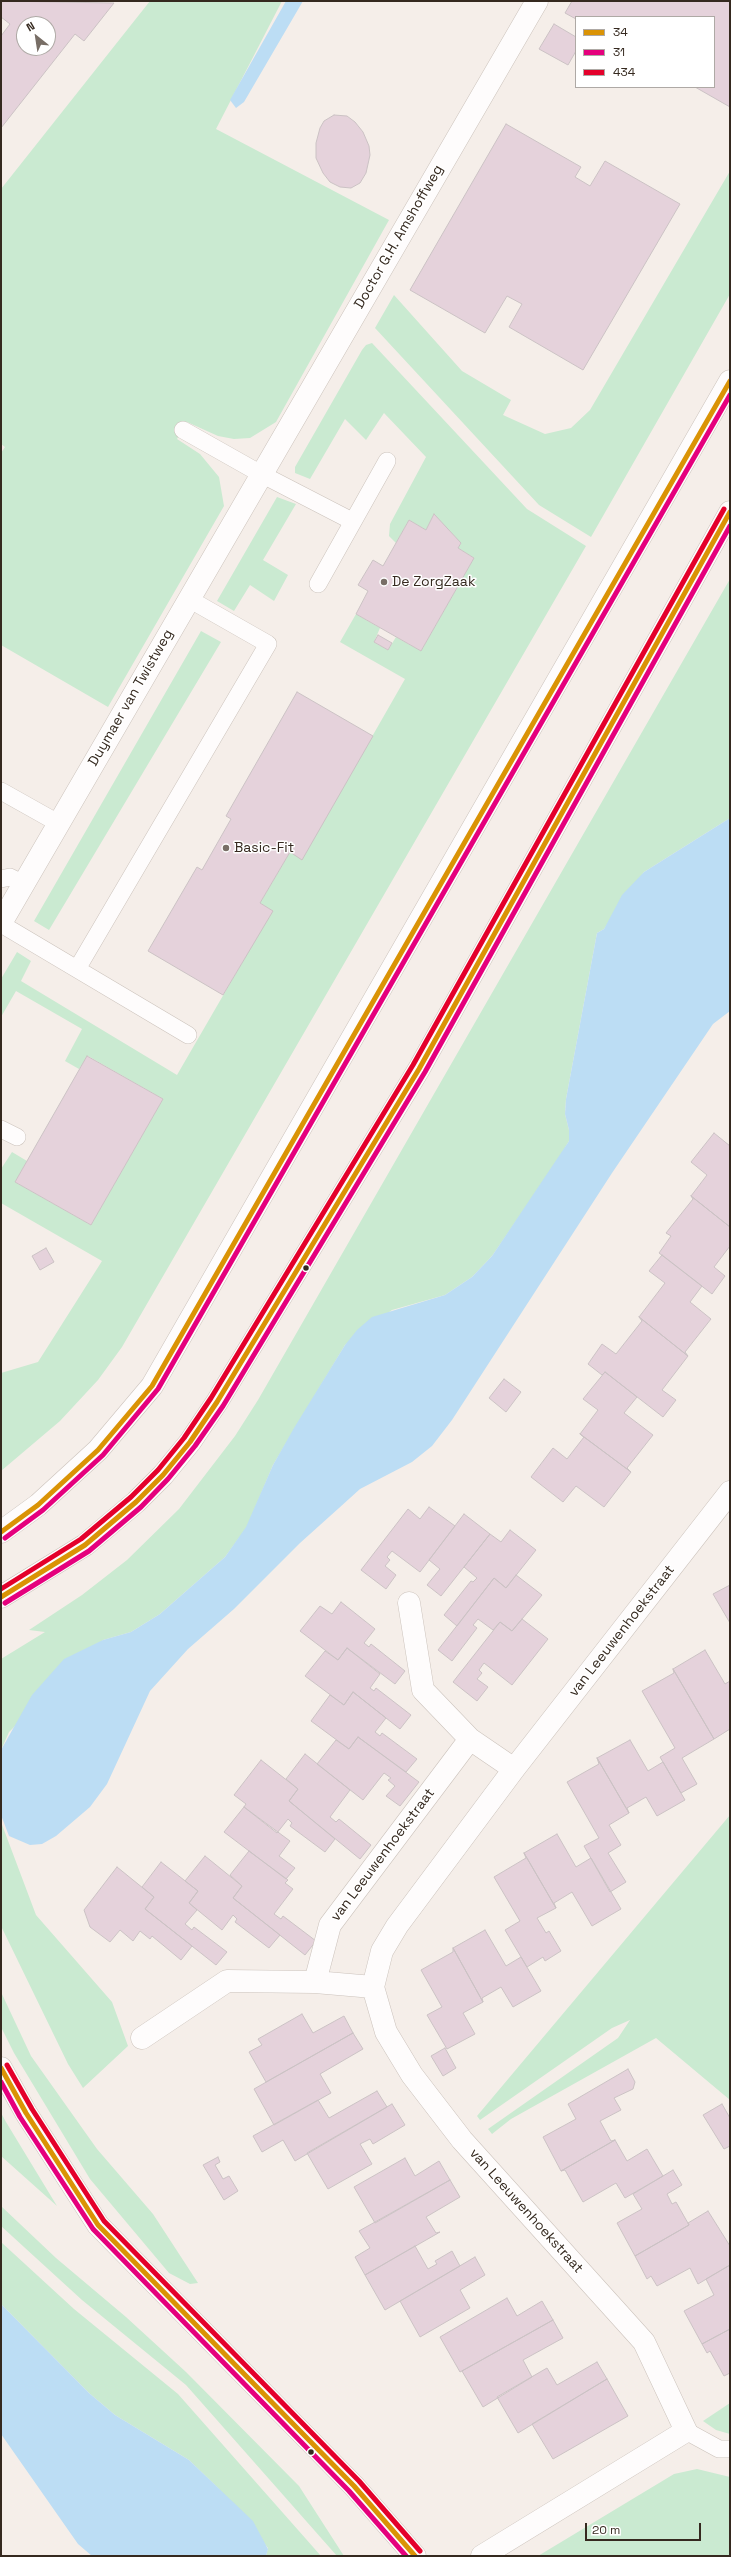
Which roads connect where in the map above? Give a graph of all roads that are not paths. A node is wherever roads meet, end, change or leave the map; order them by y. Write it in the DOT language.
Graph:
graph roads {
  1 [pos="537,1"];
  2 [pos="730,381"];
  3 [pos="184,430"];
  4 [pos="387,461"];
  5 [pos="261,474"];
  6 [pos="730,512"];
  7 [pos="352,521"];
  8 [pos="318,584"];
  9 [pos="189,599"];
  10 [pos="1,791"];
  11 [pos="58,823"];
  12 [pos="1,879"];
  13 [pos="24,884"];
  14 [pos="1,924"];
  15 [pos="77,969"];
  16 [pos="188,1035"];
  17 [pos="1,1128"];
  18 [pos="17,1137"];
  19 [pos="730,1492"];
  20 [pos="1,1532"];
  21 [pos="1,1597"];
  22 [pos="409,1603"];
  23 [pos="470,1739"];
  24 [pos="514,1769"];
  25 [pos="315,1982"];
  26 [pos="373,1987"];
  27 [pos="142,2038"];
  28 [pos="1,2068"];
  29 [pos="686,2430"];
  30 [pos="730,2449"];
  31 [pos="415,2556"];
  32 [pos="482,2556"];
  1 -- 5 [label="street, Doctor G.H. Amshoffweg"];
  2 -- 20 [label="street"];
  3 -- 5 [label="lane"];
  4 -- 7 [label="lane"];
  5 -- 7 [label="lane"];
  5 -- 9 [label="street, Duymaer van Twistweg"];
  6 -- 21 [label="street"];
  7 -- 8 [label="lane"];
  9 -- 11 [label="street, Duymaer van Twistweg"];
  9 -- 15 [label="lane"];
  10 -- 11 [label="lane"];
  11 -- 13 [label="street, Duymaer van Twistweg"];
  12 -- 13 [label="lane"];
  13 -- 14 [label="street, Duymaer van Twistweg"];
  14 -- 15 [label="lane"];
  15 -- 16 [label="lane"];
  17 -- 18 [label="lane"];
  19 -- 24 [label="street, van Leeuwenhoekstraat"];
  22 -- 23 [label="street"];
  23 -- 24 [label="street"];
  23 -- 25 [label="street, van Leeuwenhoekstraat"];
  24 -- 26 [label="street, van Leeuwenhoekstraat"];
  25 -- 26 [label="street"];
  25 -- 27 [label="street"];
  26 -- 29 [label="street, van Leeuwenhoekstraat"];
  28 -- 31 [label="street"];
  29 -- 30 [label="lane"];
  29 -- 32 [label="street"];
}
